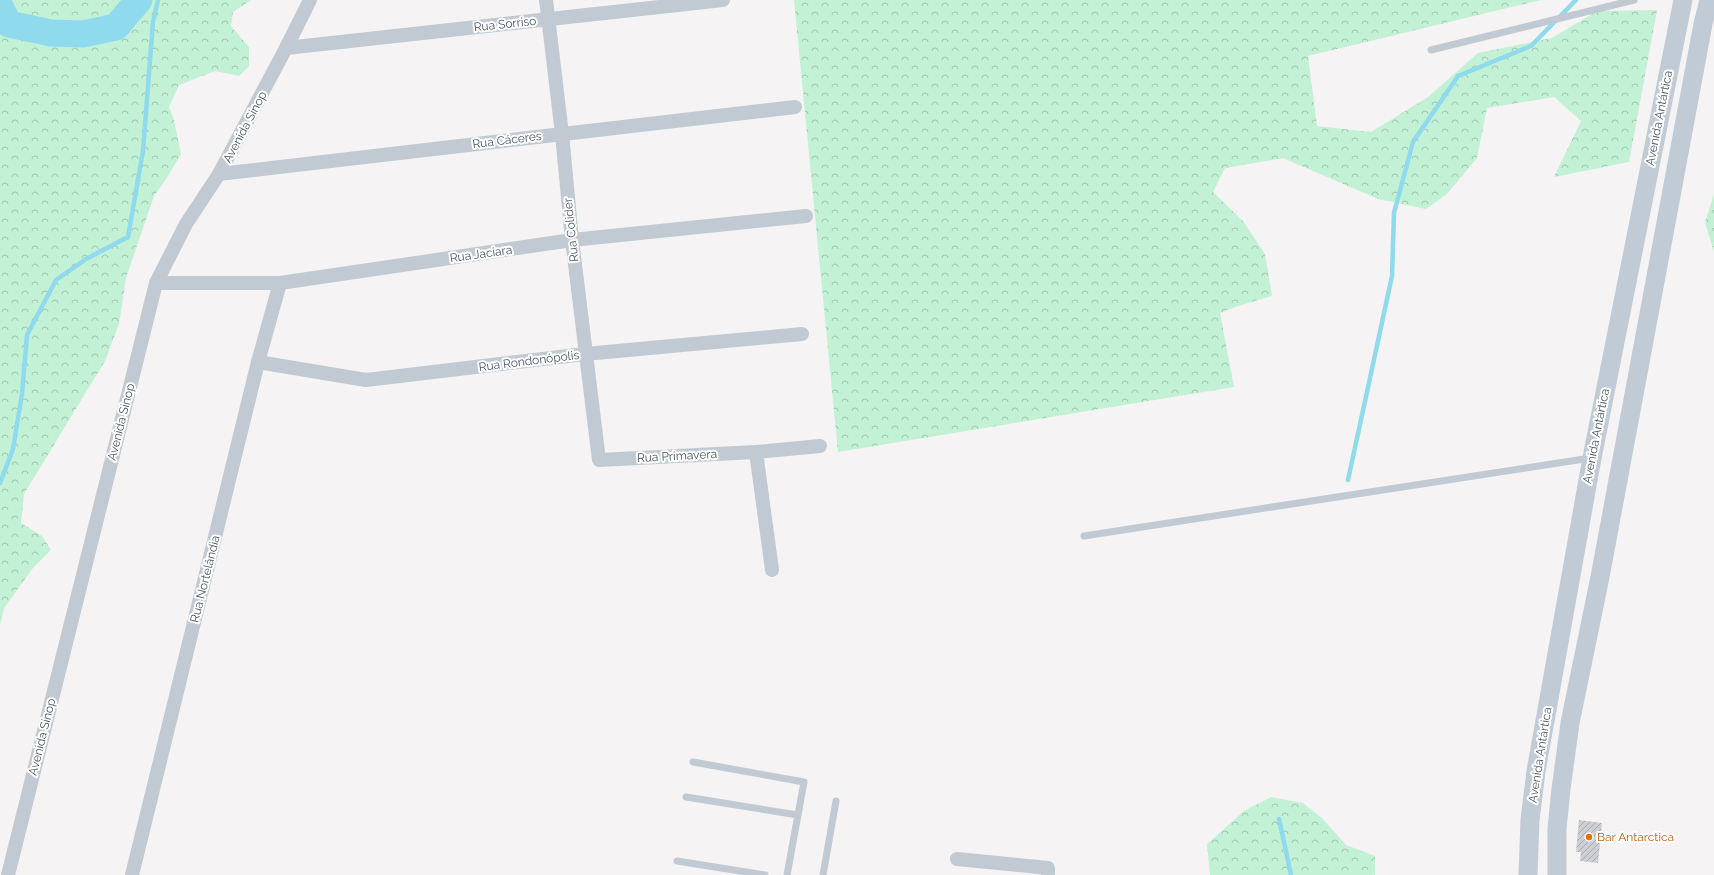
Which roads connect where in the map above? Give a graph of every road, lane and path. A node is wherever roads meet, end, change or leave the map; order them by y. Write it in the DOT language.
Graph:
graph roads {
  1 [pos="310,0"];
  2 [pos="546,0"];
  3 [pos="723,0"];
  4 [pos="1634,0"];
  5 [pos="1683,0"];
  6 [pos="1709,0"];
  7 [pos="549,19"];
  8 [pos="286,48"];
  9 [pos="1431,50"];
  10 [pos="795,107"];
  11 [pos="562,134"];
  12 [pos="219,174"];
  13 [pos="806,216"];
  14 [pos="572,240"];
  15 [pos="156,282"];
  16 [pos="280,283"];
  17 [pos="802,334"];
  18 [pos="585,354"];
  19 [pos="258,362"];
  20 [pos="820,446"];
  21 [pos="756,452"];
  22 [pos="1592,458"];
  23 [pos="599,460"];
  24 [pos="1084,536"];
  25 [pos="772,570"];
  26 [pos="693,762"];
  27 [pos="1534,782"];
  28 [pos="686,797"];
  29 [pos="836,801"];
  30 [pos="798,815"];
  31 [pos="957,859"];
  32 [pos="678,861"];
  33 [pos="8,875"];
  34 [pos="132,875"];
  35 [pos="765,875"];
  36 [pos="787,875"];
  37 [pos="823,875"];
  38 [pos="1048,875"];
  39 [pos="1528,875"];
  40 [pos="1558,875"];
  1 -- 8 [label="street, Avenida Sinop"];
  2 -- 7 [label="street, Rua Colider"];
  3 -- 7 [label="street, Rua Sorriso"];
  4 -- 9 [label="lane"];
  5 -- 22 [label="main road, Avenida Antártica"];
  6 -- 40 [label="main road, Avenida Antártica"];
  7 -- 8 [label="street, Rua Sorriso"];
  7 -- 11 [label="street, Rua Colider"];
  8 -- 12 [label="street, Avenida Sinop"];
  10 -- 11 [label="street, Rua Cáceres"];
  11 -- 12 [label="street, Rua Cáceres"];
  11 -- 14 [label="street, Rua Colider"];
  12 -- 15 [label="street, Avenida Sinop"];
  13 -- 14 [label="street, Rua Jaciara"];
  14 -- 16 [label="street, Rua Jaciara"];
  14 -- 18 [label="street, Rua Colider"];
  15 -- 16 [label="street, Rua Jaciara"];
  15 -- 33 [label="street, Avenida Sinop"];
  16 -- 19 [label="street, Rua Nortelândia"];
  17 -- 18 [label="street, Rua Rondonópolis"];
  18 -- 19 [label="street, Rua Rondonópolis"];
  18 -- 23 [label="street, Rua Colider"];
  19 -- 34 [label="street, Rua Nortelândia"];
  20 -- 21 [label="street, Rua Primavera"];
  21 -- 23 [label="street, Rua Primavera"];
  21 -- 25 [label="street"];
  22 -- 24 [label="lane"];
  22 -- 27 [label="main road, Avenida Antártica"];
  26 -- 30 [label="lane"];
  27 -- 39 [label="main road, Avenida Antártica"];
  27 -- 40 [label="main road"];
  28 -- 30 [label="lane"];
  29 -- 37 [label="lane"];
  30 -- 36 [label="lane"];
  31 -- 38 [label="street"];
  32 -- 35 [label="lane"];
}
